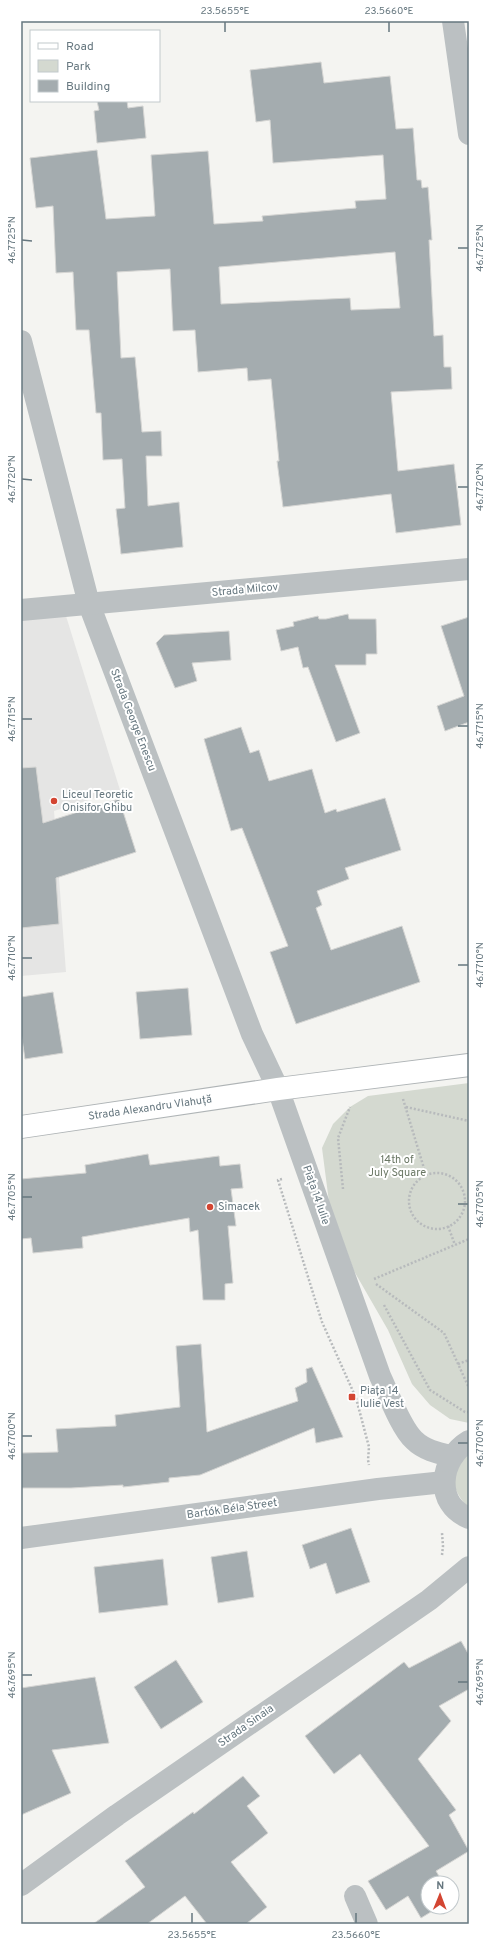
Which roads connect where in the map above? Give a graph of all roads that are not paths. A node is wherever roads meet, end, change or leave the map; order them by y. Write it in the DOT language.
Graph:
graph roads {
  1 [pos="453,21"];
  2 [pos="469,134"];
  3 [pos="21,341"];
  4 [pos="469,569"];
  5 [pos="89,604"];
  6 [pos="21,610"];
  7 [pos="469,1065"];
  8 [pos="278,1089"];
  9 [pos="21,1127"];
  10 [pos="469,1442"];
  11 [pos="451,1456"];
  12 [pos="444,1482"];
  13 [pos="469,1518"];
  14 [pos="21,1538"];
  15 [pos="469,1567"];
  16 [pos="21,1885"];
  17 [pos="355,1896"];
  18 [pos="367,1924"];
  1 -- 2 [label="street"];
  3 -- 5 [label="street, Strada George Enescu"];
  4 -- 5 [label="street, Strada Milcov"];
  5 -- 6 [label="street, Strada Milcov"];
  5 -- 8 [label="street, Strada George Enescu"];
  7 -- 8 [label="main road"];
  8 -- 9 [label="main road, Strada Alexandru Vlahuță"];
  8 -- 11 [label="street, Piața 14 Iulie"];
  10 -- 11 [label="street"];
  11 -- 12 [label="street"];
  12 -- 13 [label="street"];
  12 -- 14 [label="street, Bartók Béla Street"];
  15 -- 16 [label="street, Strada Sinaia"];
  17 -- 18 [label="street"];
}
